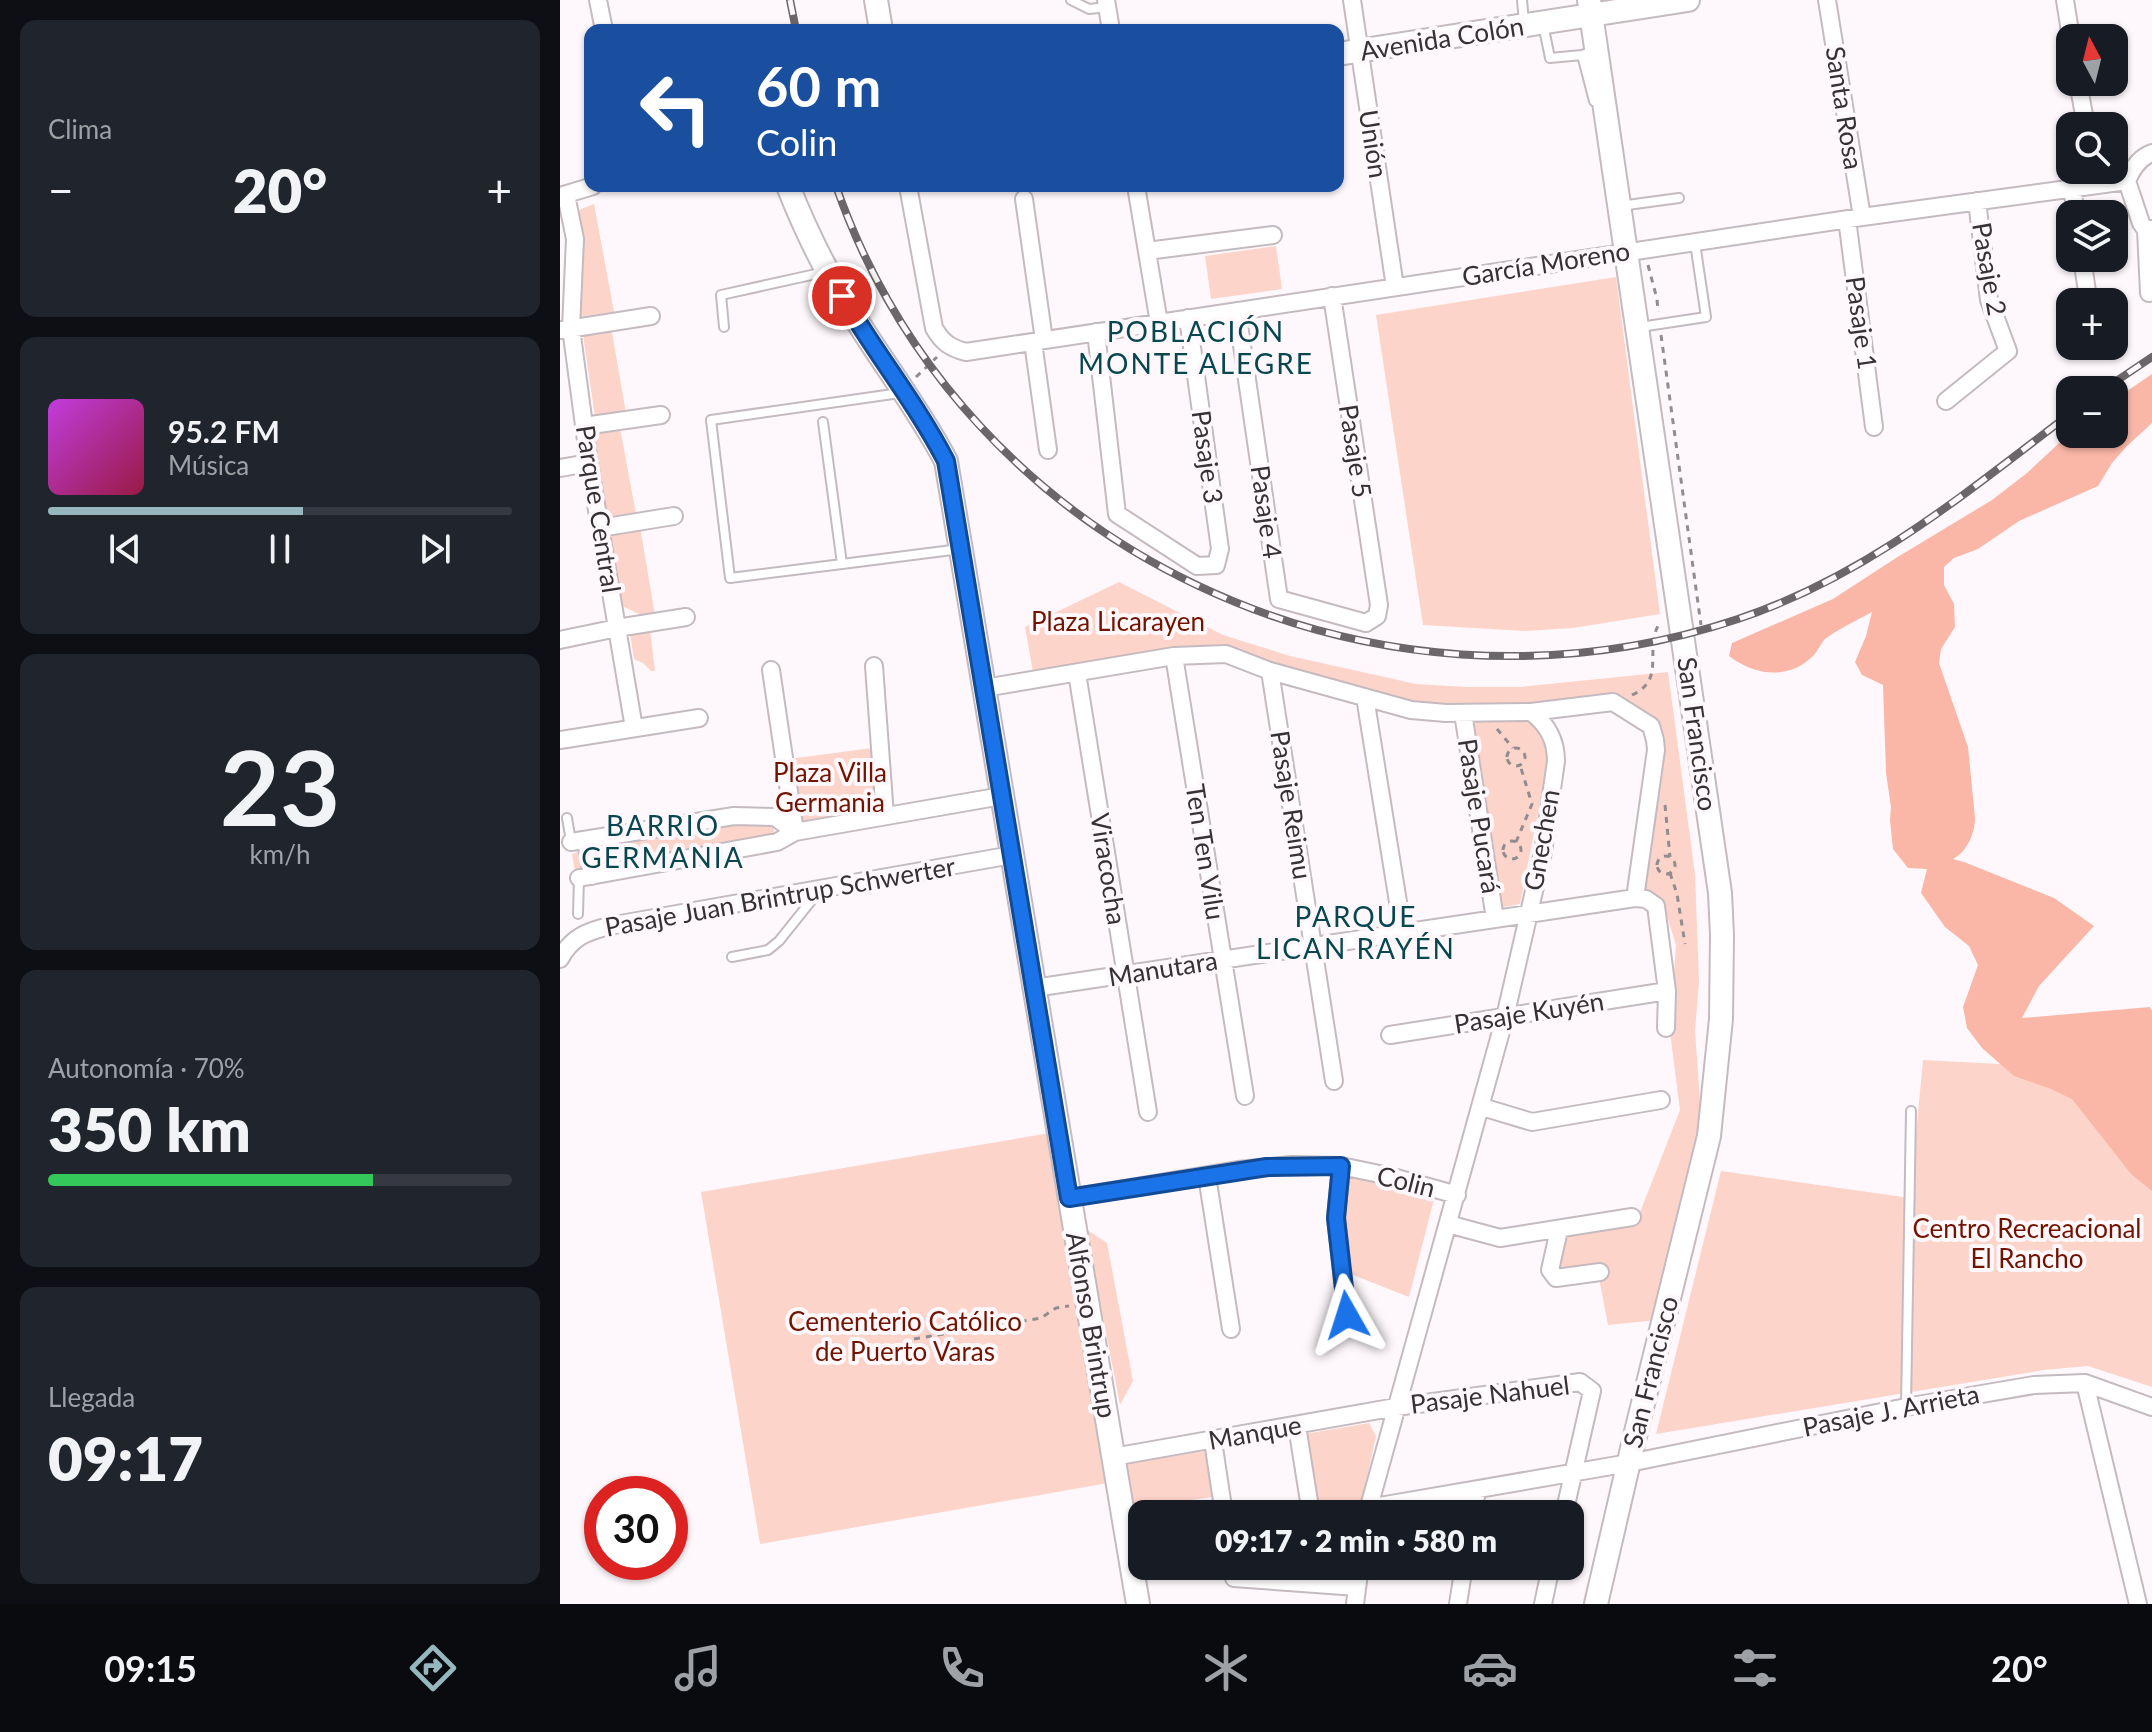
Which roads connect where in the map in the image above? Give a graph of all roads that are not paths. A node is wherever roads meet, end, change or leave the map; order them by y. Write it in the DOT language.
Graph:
graph roads {
  1 [pos="598,0"];
  2 [pos="876,0"];
  3 [pos="1071,0"];
  4 [pos="1352,0"];
  5 [pos="1522,0"];
  6 [pos="1688,0"];
  7 [pos="1827,0"];
  8 [pos="2065,0"];
  9 [pos="1106,4"];
  10 [pos="1590,8"];
  11 [pos="603,24"];
  12 [pos="880,24"];
  13 [pos="1110,24"];
  14 [pos="2069,24"];
  15 [pos="1534,25"];
  16 [pos="1349,53"];
  17 [pos="1589,53"];
  18 [pos="2152,153"];
  19 [pos="2128,179"];
  20 [pos="2081,184"];
  21 [pos="2128,184"];
  22 [pos="2072,188"];
  23 [pos="584,189"];
  24 [pos="791,192"];
  25 [pos="909,192"];
  26 [pos="1137,192"];
  27 [pos="563,196"];
  28 [pos="1679,198"];
  29 [pos="1024,199"];
  30 [pos="2074,200"];
  31 [pos="1977,201"];
  32 [pos="1620,206"];
  33 [pos="1855,218"];
  34 [pos="2149,229"];
  35 [pos="1273,235"];
  36 [pos="1695,242"];
  37 [pos="1147,251"];
  38 [pos="1636,251"];
  39 [pos="827,271"];
  40 [pos="1395,287"];
  41 [pos="2149,293"];
  42 [pos="1332,296"];
  43 [pos="1237,311"];
  44 [pos="651,316"];
  45 [pos="1188,318"];
  46 [pos="1159,323"];
  47 [pos="1649,326"];
  48 [pos="724,327"];
  49 [pos="565,329"];
  50 [pos="1096,332"];
  51 [pos="1038,341"];
  52 [pos="904,391"];
  53 [pos="1946,401"];
  54 [pos="661,415"];
  55 [pos="823,422"];
  56 [pos="584,426"];
  57 [pos="1874,427"];
  58 [pos="1048,450"];
  59 [pos="589,463"];
  60 [pos="560,468"];
  61 [pos="674,516"];
  62 [pos="600,528"];
  63 [pos="961,549"];
  64 [pos="842,564"];
  65 [pos="1379,605"];
  66 [pos="686,617"];
  67 [pos="617,628"];
  68 [pos="561,637"];
  69 [pos="1174,656"];
  70 [pos="874,666"];
  71 [pos="771,670"];
  72 [pos="1270,671"];
  73 [pos="1077,673"];
  74 [pos="984,688"];
  75 [pos="1365,697"];
  76 [pos="1531,712"];
  77 [pos="1463,713"];
  78 [pos="699,718"];
  79 [pos="634,728"];
  80 [pos="560,740"];
  81 [pos="1002,796"];
  82 [pos="885,816"];
  83 [pos="567,818"];
  84 [pos="795,832"];
  85 [pos="578,841"];
  86 [pos="1012,855"];
  87 [pos="586,877"];
  88 [pos="821,889"];
  89 [pos="1635,898"];
  90 [pos="578,914"];
  91 [pos="1528,914"];
  92 [pos="1495,919"];
  93 [pos="1403,933"];
  94 [pos="1313,947"];
  95 [pos="732,957"];
  96 [pos="560,959"];
  97 [pos="1223,960"];
  98 [pos="1126,975"];
  99 [pos="1034,988"];
  100 [pos="1667,991"];
  101 [pos="1505,1017"];
  102 [pos="1666,1028"];
  103 [pos="1390,1035"];
  104 [pos="1334,1081"];
  105 [pos="1245,1096"];
  106 [pos="1661,1100"];
  107 [pos="1482,1107"];
  108 [pos="1911,1111"];
  109 [pos="1148,1112"];
  110 [pos="1341,1166"];
  111 [pos="1207,1176"];
  112 [pos="1457,1195"];
  113 [pos="1069,1198"];
  114 [pos="1632,1217"];
  115 [pos="1448,1224"];
  116 [pos="1559,1230"];
  117 [pos="1600,1272"];
  118 [pos="1347,1315"];
  119 [pos="1231,1329"];
  120 [pos="2085,1383"];
  121 [pos="1396,1407"];
  122 [pos="1906,1407"];
  123 [pos="2152,1407"];
  124 [pos="1297,1426"];
  125 [pos="1213,1441"];
  126 [pos="1113,1457"];
  127 [pos="1629,1463"];
  128 [pos="1573,1473"];
  129 [pos="1477,1491"];
  130 [pos="1222,1500"];
  131 [pos="1309,1500"];
  132 [pos="1370,1500"];
  133 [pos="1428,1500"];
  134 [pos="1475,1500"];
  135 [pos="1567,1500"];
  136 [pos="1248,1580"];
  137 [pos="1462,1580"];
  138 [pos="1548,1580"];
  139 [pos="1356,1596"];
  140 [pos="1138,1604"];
  141 [pos="1458,1604"];
  142 [pos="1543,1604"];
  143 [pos="1596,1604"];
  144 [pos="2138,1604"];
  1 -- 11 [label="street"];
  2 -- 12 [label="street"];
  3 -- 9 [label="lane"];
  4 -- 16 [label="street, Unión"];
  5 -- 15 [label="lane"];
  6 -- 10 [label="street, Avenida Colón"];
  7 -- 33 [label="street, Santa Rosa"];
  8 -- 14 [label="street"];
  9 -- 13 [label="street"];
  10 -- 15 [label="street, Avenida Colón"];
  10 -- 17 [label="street, San Francisco"];
  15 -- 16 [label="street, Avenida Colón"];
  15 -- 17 [label="lane"];
  16 -- 40 [label="street, Unión"];
  17 -- 32 [label="street, San Francisco"];
  18 -- 19 [label="street"];
  20 -- 22 [label="street, García Moreno"];
  21 -- 34 [label="street"];
  22 -- 30 [label="street"];
  22 -- 31 [label="street, García Moreno"];
  23 -- 27 [label="street"];
  24 -- 39 [label="street, Alfonso Brintrup"];
  25 -- 51 [label="street, García Moreno"];
  26 -- 37 [label="street"];
  27 -- 49 [label="street, Parque Central"];
  28 -- 32 [label="lane"];
  29 -- 51 [label="street"];
  31 -- 33 [label="street, García Moreno"];
  31 -- 53 [label="street, Pasaje 2"];
  32 -- 38 [label="street, San Francisco"];
  33 -- 36 [label="street, García Moreno"];
  33 -- 57 [label="street, Pasaje 1"];
  34 -- 41 [label="street"];
  35 -- 37 [label="street"];
  36 -- 38 [label="street, García Moreno"];
  36 -- 47 [label="lane"];
  37 -- 46 [label="street"];
  38 -- 40 [label="street, García Moreno"];
  38 -- 47 [label="street, San Francisco"];
  39 -- 48 [label="lane"];
  39 -- 52 [label="street, Alfonso Brintrup"];
  40 -- 42 [label="street, García Moreno"];
  42 -- 43 [label="street, García Moreno"];
  42 -- 65 [label="street, Pasaje 5"];
  43 -- 45 [label="street, García Moreno"];
  43 -- 65 [label="street, Pasaje 4"];
  44 -- 49 [label="street"];
  45 -- 46 [label="street, García Moreno"];
  45 -- 50 [label="street, Pasaje 3"];
  46 -- 50 [label="street, García Moreno"];
  47 -- 127 [label="street, San Francisco"];
  49 -- 56 [label="street, Parque Central"];
  50 -- 51 [label="street, García Moreno"];
  51 -- 58 [label="street"];
  52 -- 63 [label="street, Alfonso Brintrup"];
  52 -- 64 [label="lane"];
  54 -- 56 [label="street"];
  55 -- 64 [label="lane"];
  56 -- 59 [label="street, Parque Central"];
  59 -- 60 [label="street"];
  59 -- 62 [label="street, Parque Central"];
  61 -- 62 [label="street"];
  62 -- 67 [label="street, Parque Central"];
  63 -- 64 [label="lane"];
  63 -- 74 [label="street, Alfonso Brintrup"];
  66 -- 67 [label="street"];
  67 -- 68 [label="street"];
  67 -- 79 [label="street, Parque Central"];
  69 -- 72 [label="street"];
  69 -- 73 [label="street"];
  69 -- 97 [label="street, Ten Ten Vilu"];
  70 -- 82 [label="street"];
  71 -- 84 [label="street"];
  72 -- 75 [label="street"];
  72 -- 94 [label="street, Pasaje Reimu"];
  73 -- 74 [label="street"];
  73 -- 98 [label="street, Viracocha"];
  74 -- 81 [label="street, Alfonso Brintrup"];
  75 -- 77 [label="street"];
  75 -- 93 [label="street"];
  76 -- 77 [label="street"];
  76 -- 89 [label="street"];
  76 -- 91 [label="street, Gnechen"];
  77 -- 92 [label="street, Pasaje Pucará"];
  78 -- 79 [label="street"];
  79 -- 80 [label="street"];
  81 -- 82 [label="street"];
  81 -- 86 [label="street, Alfonso Brintrup"];
  82 -- 84 [label="street"];
  83 -- 85 [label="lane"];
  84 -- 85 [label="street"];
  84 -- 87 [label="street"];
  85 -- 87 [label="street"];
  86 -- 88 [label="street, Pasaje Juan Brintrup Schwerter"];
  86 -- 99 [label="street, Alfonso Brintrup"];
  87 -- 90 [label="lane"];
  88 -- 95 [label="lane"];
  88 -- 96 [label="street, Pasaje Juan Brintrup Schwerter"];
  89 -- 91 [label="street, Manutara"];
  89 -- 100 [label="street"];
  91 -- 92 [label="street, Manutara"];
  91 -- 101 [label="street, Gnechen"];
  92 -- 93 [label="street, Manutara"];
  93 -- 94 [label="street, Manutara"];
  94 -- 97 [label="street, Manutara"];
  94 -- 104 [label="street, Pasaje Reimu"];
  97 -- 98 [label="street, Manutara"];
  97 -- 105 [label="street, Ten Ten Vilu"];
  98 -- 99 [label="street, Manutara"];
  98 -- 109 [label="street, Viracocha"];
  99 -- 113 [label="street, Alfonso Brintrup"];
  100 -- 101 [label="street, Pasaje Kuyén"];
  100 -- 102 [label="street"];
  101 -- 103 [label="street, Pasaje Kuyén"];
  101 -- 107 [label="street, Gnechen"];
  106 -- 107 [label="street"];
  107 -- 112 [label="street, Gnechen"];
  108 -- 122 [label="lane"];
  110 -- 111 [label="street, Colin"];
  110 -- 112 [label="street, Colin"];
  110 -- 118 [label="street"];
  111 -- 113 [label="street, Colin"];
  111 -- 119 [label="street"];
  112 -- 115 [label="street, Gnechen"];
  113 -- 126 [label="street, Alfonso Brintrup"];
  114 -- 116 [label="street"];
  115 -- 116 [label="street"];
  115 -- 121 [label="street, Gnechen"];
  116 -- 117 [label="street"];
  120 -- 122 [label="street, Pasaje J. Arrieta"];
  120 -- 123 [label="street, Pasaje J. Arrieta"];
  120 -- 144 [label="street"];
  121 -- 124 [label="street, Manque"];
  121 -- 128 [label="street, Pasaje Nahuel"];
  121 -- 132 [label="street, Gnechen"];
  122 -- 127 [label="street, Pasaje J. Arrieta"];
  124 -- 125 [label="street, Manque"];
  124 -- 131 [label="street"];
  125 -- 126 [label="street, Manque"];
  125 -- 130 [label="street"];
  126 -- 140 [label="street, Alfonso Brintrup"];
  127 -- 128 [label="street, Pasaje J. Arrieta"];
  127 -- 143 [label="street, San Francisco"];
  128 -- 129 [label="street, Pasaje J. Arrieta"];
  128 -- 135 [label="street"];
  129 -- 133 [label="street, Pasaje J. Arrieta"];
  129 -- 134 [label="street"];
  136 -- 139 [label="street"];
  137 -- 141 [label="street"];
  138 -- 142 [label="street"];
}
